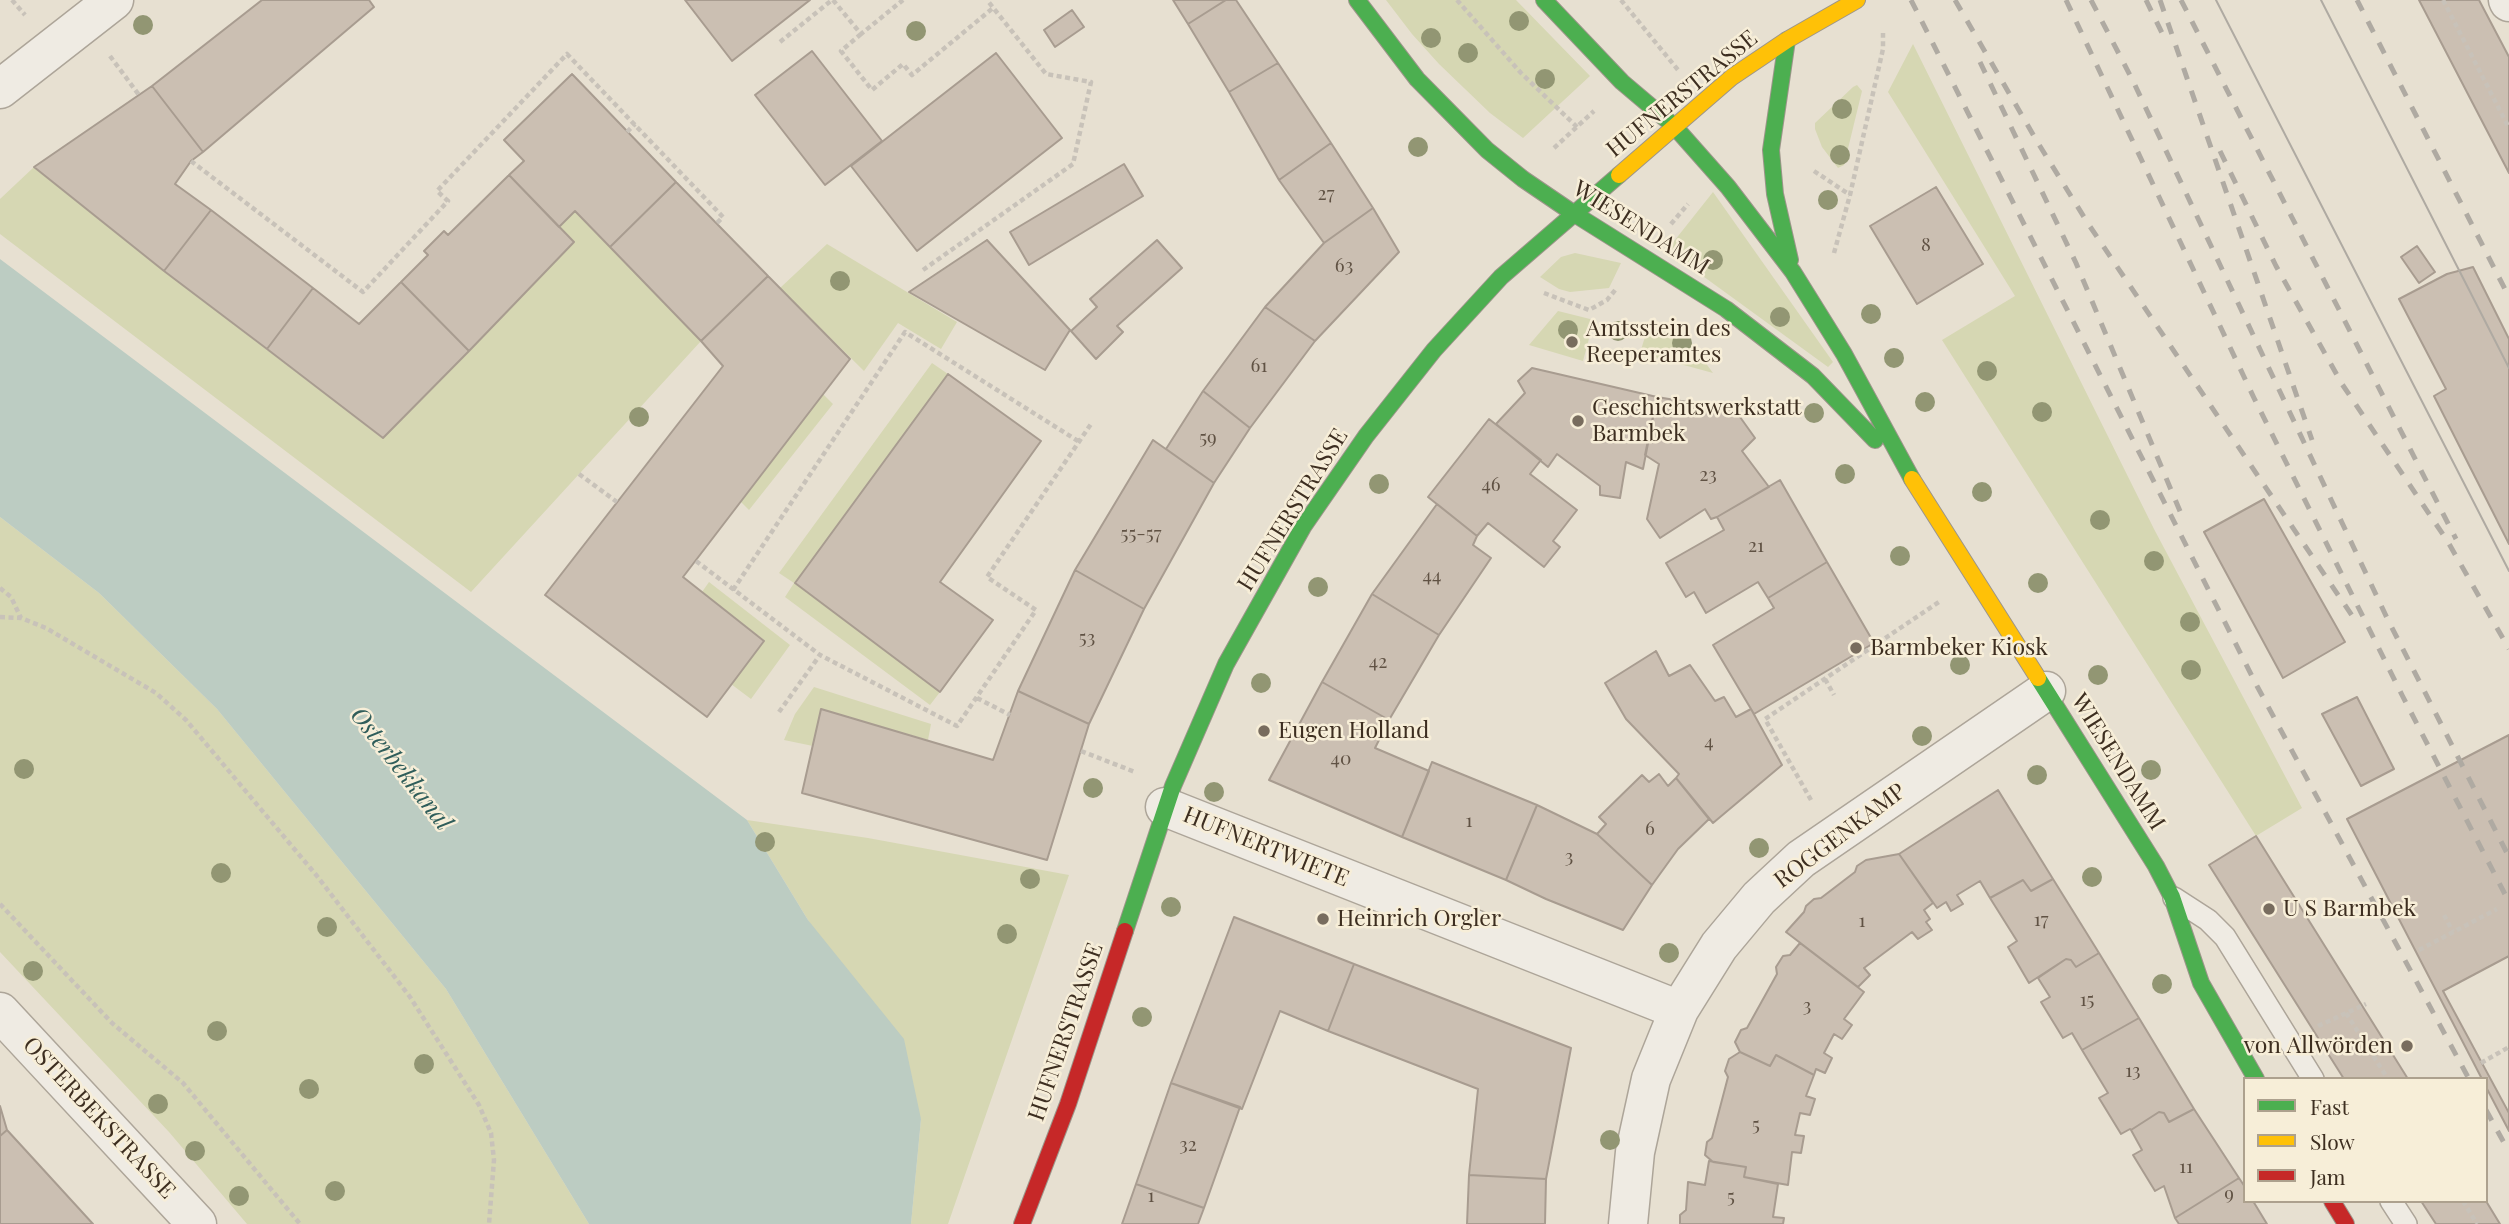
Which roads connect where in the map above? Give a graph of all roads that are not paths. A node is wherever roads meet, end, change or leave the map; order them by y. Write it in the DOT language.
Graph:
graph roads {
  1 [pos="114,0"];
  2 [pos="1357,0"];
  3 [pos="1544,0"];
  4 [pos="1857,0"];
  5 [pos="1787,40"];
  6 [pos="0,89"];
  7 [pos="1674,126"];
  8 [pos="1573,213"];
  9 [pos="1793,272"];
  10 [pos="1914,483"];
  11 [pos="2046,691"];
  12 [pos="1169,797"];
  13 [pos="2172,897"];
  14 [pos="1679,1010"];
  15 [pos="0,1012"];
  16 [pos="2255,1077"];
  17 [pos="2312,1077"];
  18 [pos="2333,1203"];
  19 [pos="2392,1203"];
  20 [pos="197,1224"];
  21 [pos="1022,1224"];
  22 [pos="1628,1224"];
  23 [pos="2346,1224"];
  24 [pos="2406,1224"];
  1 -- 6 [label="street"];
  2 -- 8 [label="street, WIESENDAMM"];
  3 -- 7 [label="street, WIESENDAMM"];
  4 -- 5 [label="street, HUFNERSTRASSE"];
  5 -- 7 [label="street, HUFNERSTRASSE"];
  5 -- 9 [label="street"];
  7 -- 8 [label="street, HUFNERSTRASSE"];
  7 -- 9 [label="street, WIESENDAMM"];
  8 -- 10 [label="street, WIESENDAMM"];
  8 -- 12 [label="street, HUFNERSTRASSE"];
  9 -- 10 [label="street, WIESENDAMM"];
  10 -- 11 [label="street, WIESENDAMM"];
  11 -- 13 [label="street, WIESENDAMM"];
  11 -- 14 [label="street, ROGGENKAMP"];
  12 -- 14 [label="street, HUFNERTWIETE"];
  12 -- 21 [label="street, HUFNERSTRASSE"];
  13 -- 16 [label="street, WIESENDAMM"];
  13 -- 17 [label="lane"];
  14 -- 22 [label="street, ROGGENKAMP"];
  15 -- 20 [label="street, OSTERBEKSTRASSE"];
  18 -- 23 [label="street"];
  19 -- 24 [label="lane"];
}
